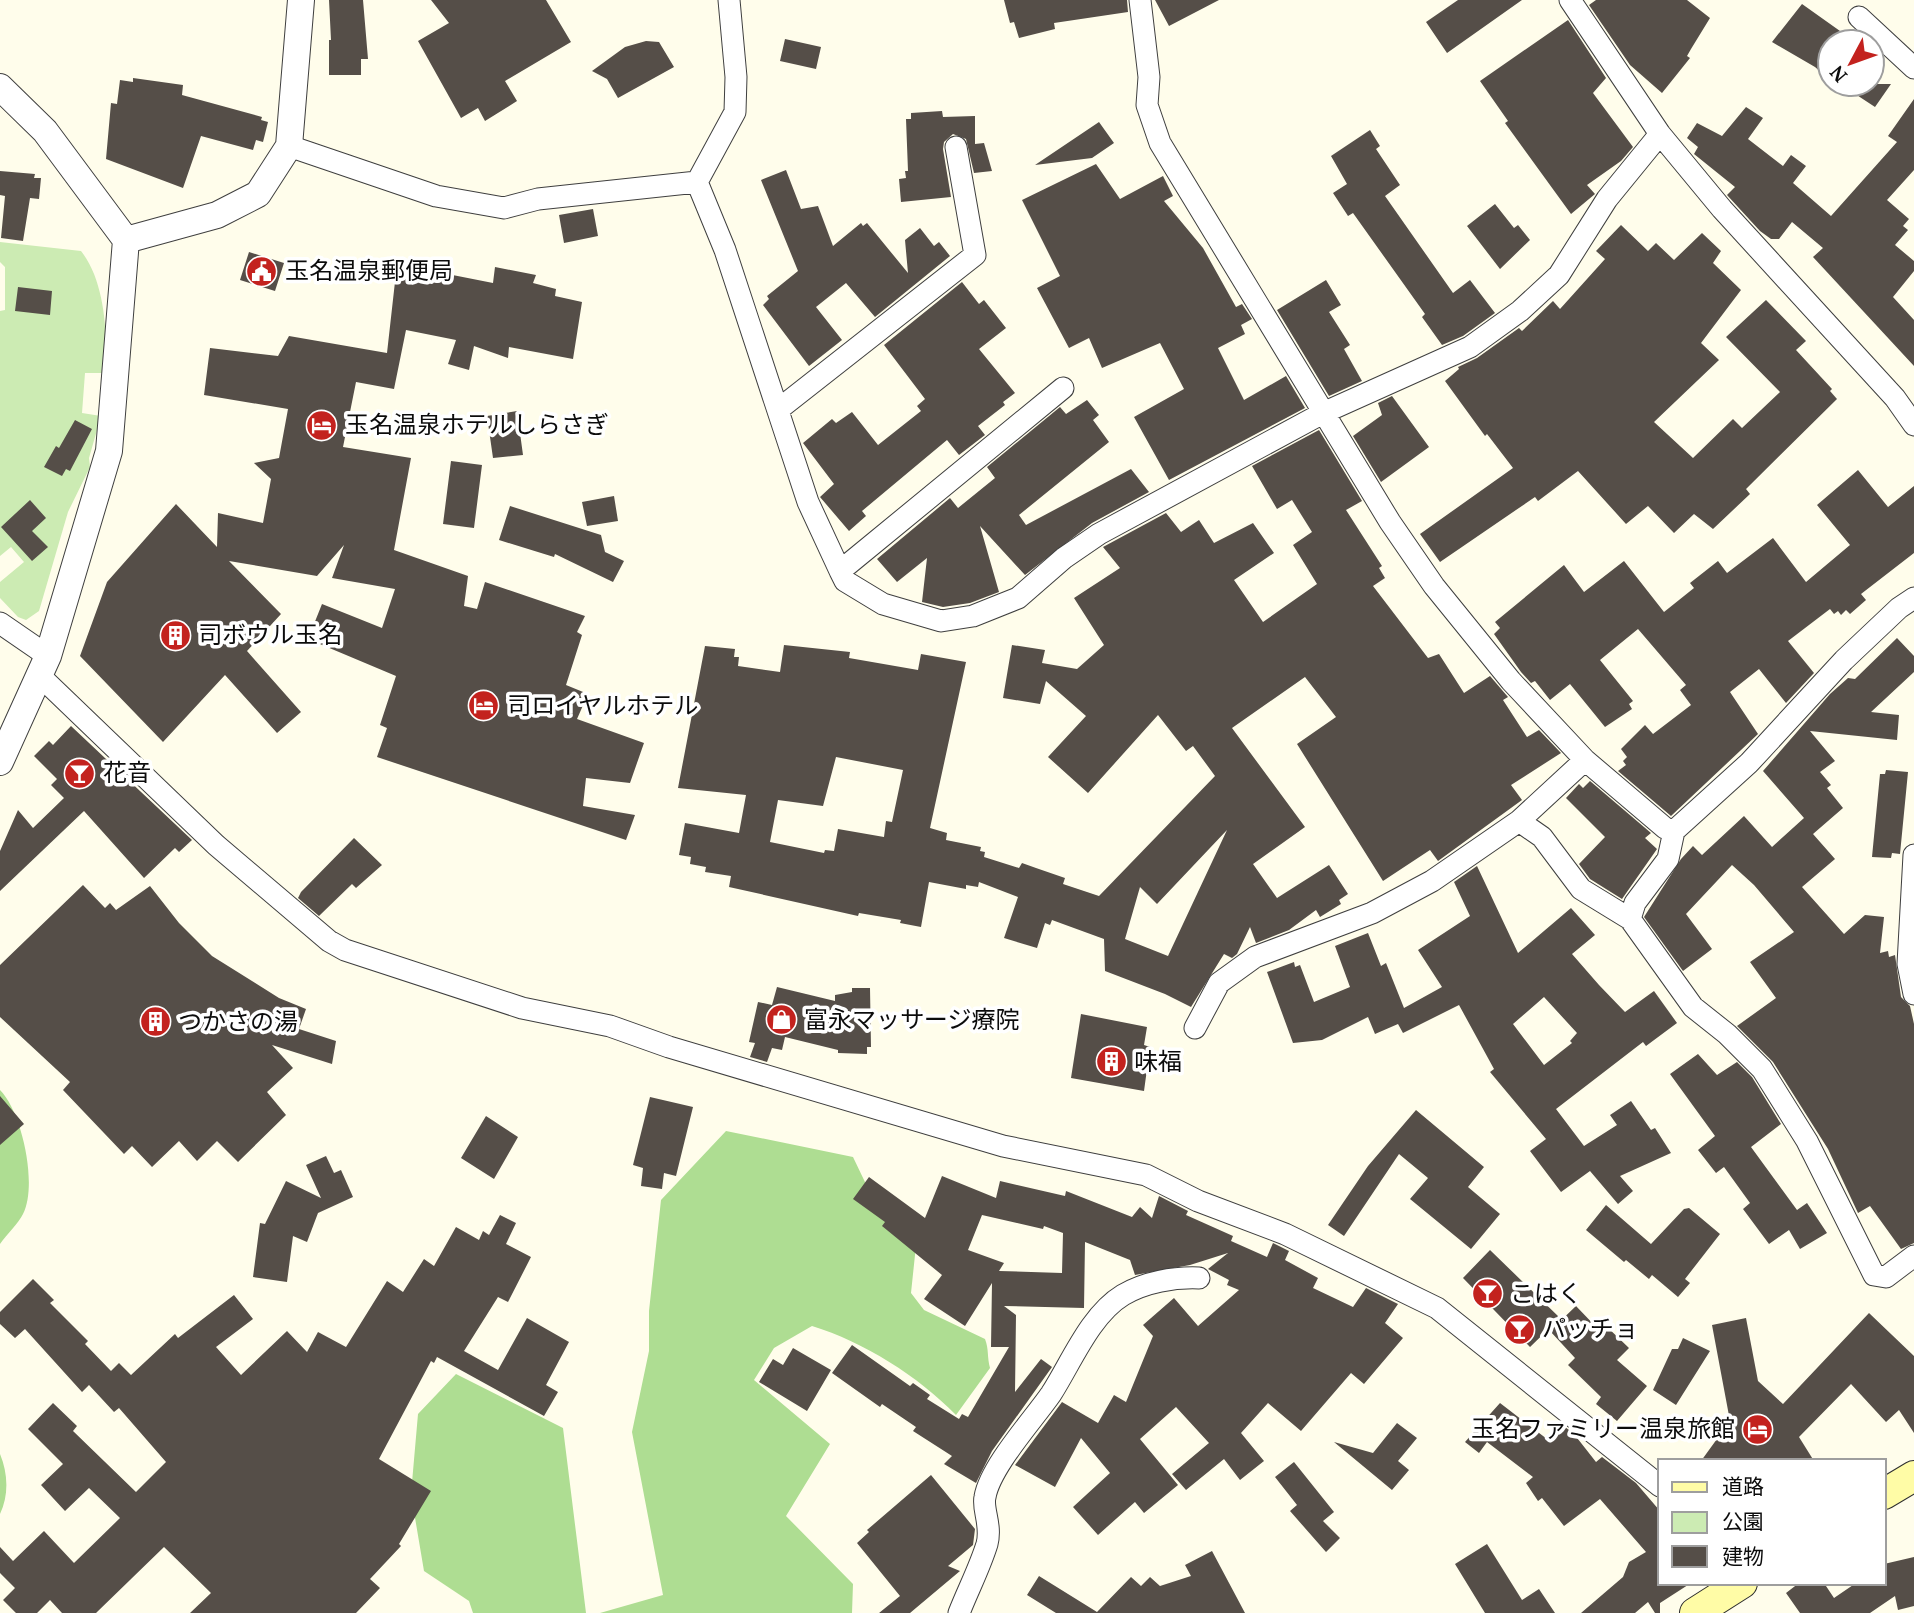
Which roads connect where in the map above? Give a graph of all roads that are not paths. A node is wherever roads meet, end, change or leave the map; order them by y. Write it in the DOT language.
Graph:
graph roads {
  1 [pos="301,0"];
  2 [pos="729,0"];
  3 [pos="1140,0"];
  4 [pos="1570,0"];
  5 [pos="1858,18"];
  6 [pos="1914,68"];
  7 [pos="0,87"];
  8 [pos="1660,134"];
  9 [pos="289,146"];
  10 [pos="956,147"];
  11 [pos="697,182"];
  12 [pos="127,240"];
  13 [pos="1063,388"];
  14 [pos="779,409"];
  15 [pos="1323,413"];
  16 [pos="1914,425"];
  17 [pos="840,571"];
  18 [pos="1914,598"];
  19 [pos="0,623"];
  20 [pos="43,665"];
  21 [pos="1585,760"];
  22 [pos="0,762"];
  23 [pos="1519,821"];
  24 [pos="1674,831"];
  25 [pos="1914,855"];
  26 [pos="1630,919"];
  27 [pos="1914,994"];
  28 [pos="1195,1028"];
  29 [pos="1914,1256"];
  30 [pos="1199,1278"];
  31 [pos="1914,1476"];
  32 [pos="1658,1484"];
  33 [pos="1886,1493"];
  34 [pos="1739,1585"];
  35 [pos="959,1613"];
  36 [pos="1695,1613"];
  1 -- 9 [label="street"];
  2 -- 11 [label="street"];
  3 -- 15 [label="street"];
  4 -- 8 [label="street"];
  5 -- 6 [label="street"];
  7 -- 12 [label="street"];
  8 -- 15 [label="street"];
  8 -- 16 [label="street"];
  9 -- 11 [label="street"];
  9 -- 12 [label="street"];
  10 -- 14 [label="street"];
  11 -- 14 [label="street"];
  12 -- 20 [label="street"];
  13 -- 17 [label="street"];
  14 -- 17 [label="street"];
  15 -- 17 [label="street"];
  15 -- 21 [label="street"];
  18 -- 24 [label="street"];
  19 -- 20 [label="street"];
  20 -- 22 [label="street"];
  20 -- 32 [label="street"];
  21 -- 23 [label="street"];
  21 -- 24 [label="street"];
  23 -- 26 [label="street"];
  23 -- 28 [label="street"];
  24 -- 26 [label="street"];
  25 -- 27 [label="street"];
  26 -- 29 [label="street"];
  30 -- 35 [label="street"];
  31 -- 33 [label="main road"];
  34 -- 36 [label="main road"];
}
